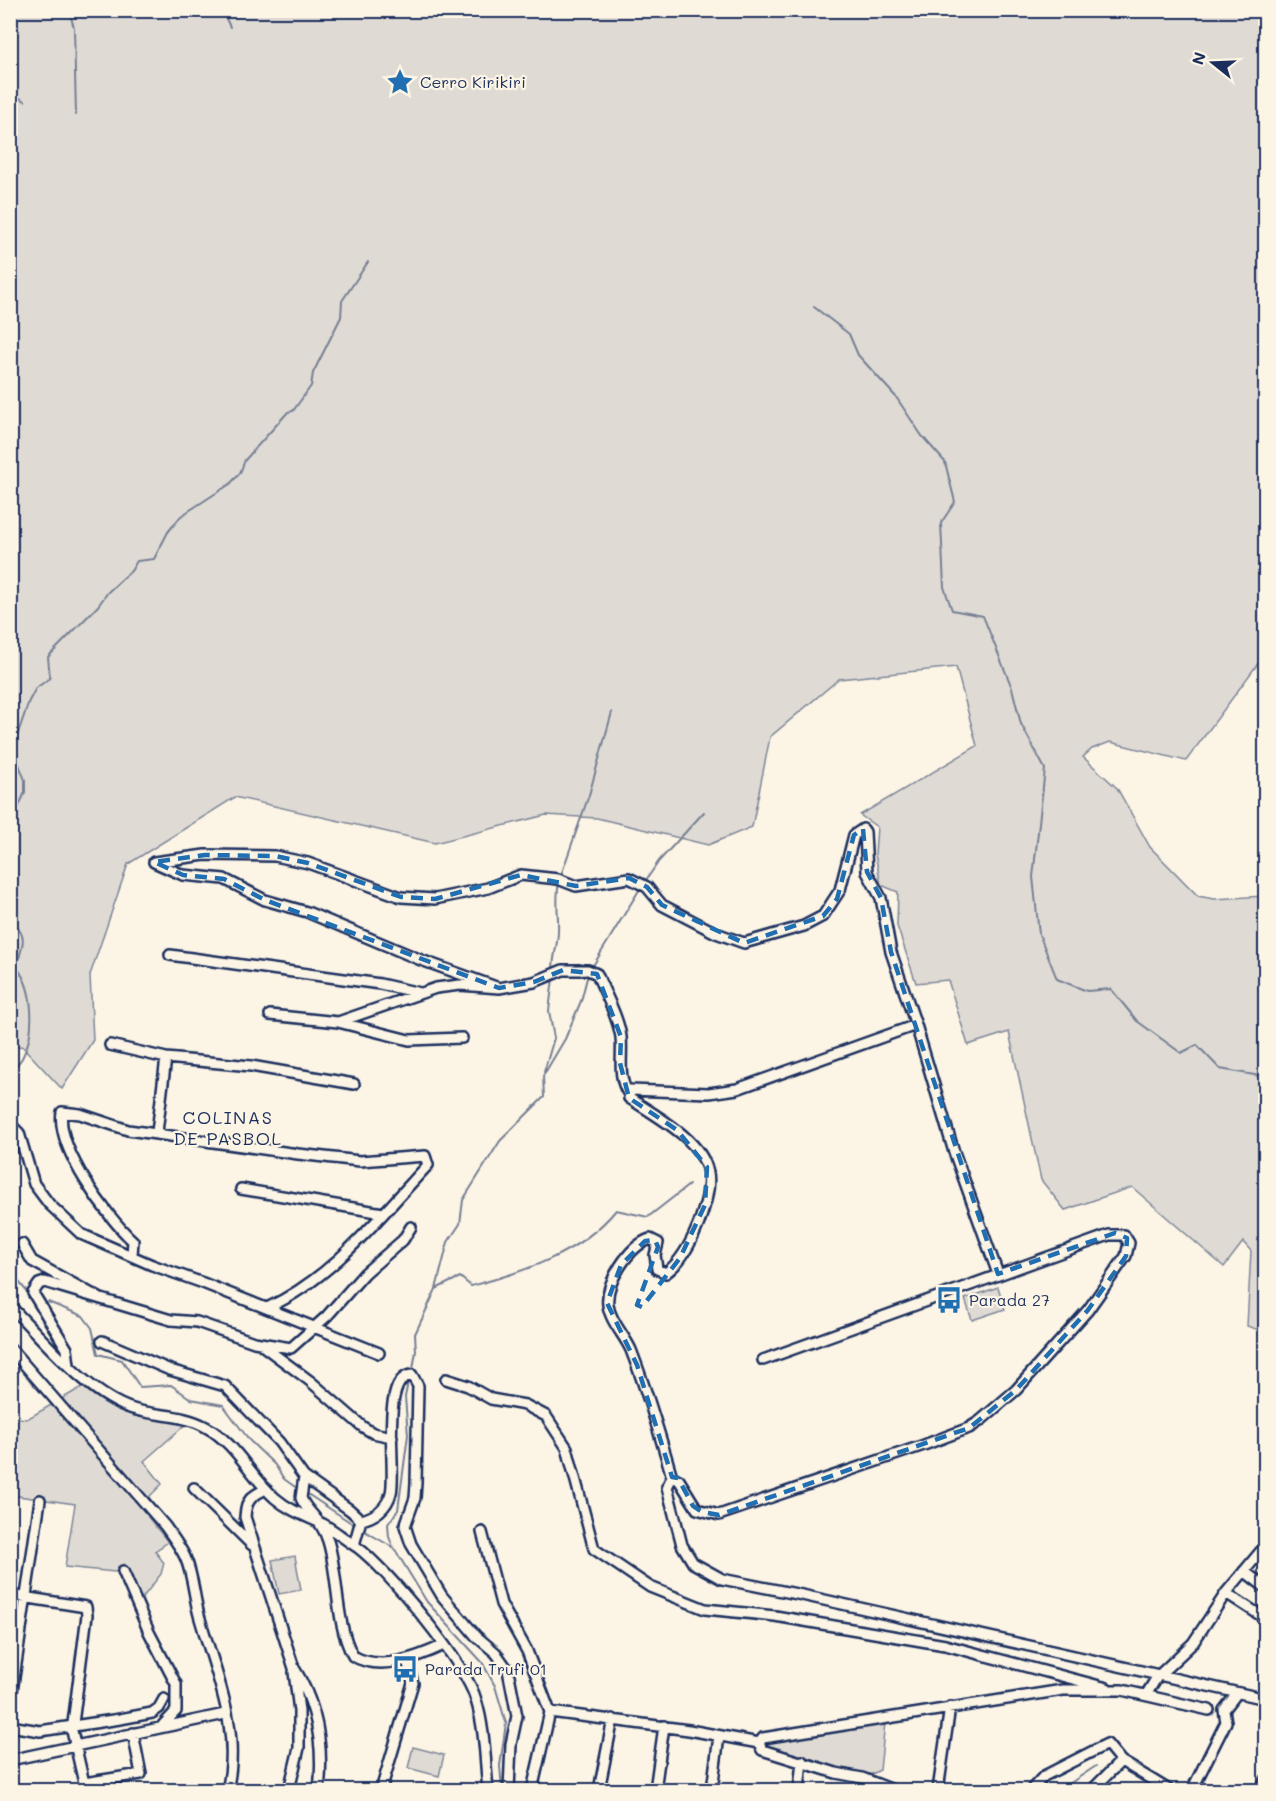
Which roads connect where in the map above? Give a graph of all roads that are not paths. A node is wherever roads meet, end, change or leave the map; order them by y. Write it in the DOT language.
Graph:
graph roads {
  1 [pos="170,955"];
  2 [pos="499,988"];
  3 [pos="422,994"];
  4 [pos="270,1015"];
  5 [pos="338,1022"];
  6 [pos="916,1025"];
  7 [pos="462,1038"];
  8 [pos="110,1045"];
  9 [pos="166,1058"];
  10 [pos="354,1084"];
  11 [pos="628,1093"];
  12 [pos="10,1124"];
  13 [pos="157,1132"];
  14 [pos="241,1190"];
  15 [pos="383,1213"];
  16 [pos="411,1227"];
  17 [pos="22,1244"];
  18 [pos="132,1255"];
  19 [pos="998,1274"];
  20 [pos="103,1301"];
  21 [pos="10,1306"];
  22 [pos="267,1308"];
  23 [pos="314,1327"];
  24 [pos="102,1341"];
  25 [pos="254,1342"];
  26 [pos="10,1348"];
  27 [pos="379,1353"];
  28 [pos="763,1360"];
  29 [pos="69,1365"];
  30 [pos="446,1379"];
  31 [pos="392,1437"];
  32 [pos="304,1477"];
  33 [pos="672,1477"];
  34 [pos="194,1488"];
  35 [pos="266,1489"];
  36 [pos="40,1500"];
  37 [pos="361,1520"];
  38 [pos="322,1524"];
  39 [pos="482,1532"];
  40 [pos="354,1545"];
  41 [pos="1266,1545"];
  42 [pos="253,1547"];
  43 [pos="123,1571"];
  44 [pos="1244,1571"];
  45 [pos="1266,1588"];
  46 [pos="1226,1593"];
  47 [pos="10,1595"];
  48 [pos="27,1598"];
  49 [pos="1266,1619"];
  50 [pos="444,1645"];
  51 [pos="407,1660"];
  52 [pos="294,1668"];
  53 [pos="1157,1677"];
  54 [pos="1107,1688"];
  55 [pos="1237,1694"];
  56 [pos="1146,1695"];
  57 [pos="164,1699"];
  58 [pos="1266,1700"];
  59 [pos="10,1705"];
  60 [pos="950,1707"];
  61 [pos="1209,1710"];
  62 [pos="550,1712"];
  63 [pos="225,1714"];
  64 [pos="612,1719"];
  65 [pos="10,1726"];
  66 [pos="73,1726"];
  67 [pos="664,1726"];
  68 [pos="161,1727"];
  69 [pos="133,1733"];
  70 [pos="718,1736"];
  71 [pos="759,1743"];
  72 [pos="74,1746"];
  73 [pos="10,1760"];
  74 [pos="802,1761"];
  75 [pos="1121,1761"];
  76 [pos="1266,1780"];
  77 [pos="877,1787"];
  78 [pos="227,1791"];
  79 [pos="289,1791"];
  80 [pos="319,1791"];
  81 [pos="381,1791"];
  82 [pos="488,1791"];
  83 [pos="509,1791"];
  84 [pos="532,1791"];
  85 [pos="599,1791"];
  86 [pos="655,1791"];
  87 [pos="712,1791"];
  88 [pos="799,1791"];
  89 [pos="893,1791"];
  90 [pos="938,1791"];
  91 [pos="1031,1791"];
  92 [pos="1092,1791"];
  93 [pos="1169,1791"];
  94 [pos="1192,1791"];
  95 [pos="1261,1791"];
  1 -- 3 [label="street"];
  2 -- 3 [label="street"];
  2 -- 6 [label="street"];
  2 -- 11 [label="street"];
  3 -- 5 [label="street"];
  4 -- 5 [label="street"];
  5 -- 7 [label="street"];
  6 -- 11 [label="street"];
  6 -- 19 [label="street"];
  8 -- 9 [label="street"];
  9 -- 10 [label="street"];
  9 -- 13 [label="street"];
  11 -- 33 [label="street"];
  12 -- 18 [label="street"];
  13 -- 15 [label="street"];
  13 -- 18 [label="street"];
  14 -- 15 [label="street"];
  15 -- 22 [label="street"];
  16 -- 23 [label="street"];
  17 -- 20 [label="street"];
  18 -- 22 [label="street"];
  19 -- 28 [label="street"];
  19 -- 33 [label="street"];
  20 -- 25 [label="street"];
  20 -- 29 [label="street"];
  21 -- 29 [label="street"];
  22 -- 23 [label="street"];
  23 -- 25 [label="street"];
  23 -- 27 [label="street"];
  24 -- 32 [label="street"];
  25 -- 31 [label="street"];
  26 -- 63 [label="street"];
  29 -- 35 [label="street"];
  30 -- 54 [label="street"];
  31 -- 37 [label="street"];
  31 -- 83 [label="street"];
  32 -- 37 [label="street"];
  32 -- 38 [label="street"];
  33 -- 53 [label="street"];
  34 -- 42 [label="street"];
  35 -- 38 [label="street"];
  35 -- 42 [label="street"];
  36 -- 48 [label="street"];
  37 -- 40 [label="street"];
  38 -- 40 [label="street"];
  38 -- 51 [label="street"];
  39 -- 62 [label="street"];
  40 -- 50 [label="street"];
  41 -- 44 [label="street"];
  42 -- 52 [label="street"];
  43 -- 68 [label="street"];
  44 -- 45 [label="street"];
  44 -- 46 [label="street"];
  46 -- 49 [label="street"];
  46 -- 53 [label="street"];
  47 -- 48 [label="street"];
  48 -- 59 [label="street"];
  48 -- 66 [label="street"];
  50 -- 51 [label="street"];
  50 -- 82 [label="street"];
  51 -- 81 [label="street"];
  52 -- 79 [label="street"];
  52 -- 80 [label="street"];
  53 -- 55 [label="street"];
  53 -- 56 [label="street"];
  54 -- 56 [label="street"];
  54 -- 60 [label="street"];
  55 -- 58 [label="street"];
  55 -- 94 [label="street"];
  56 -- 61 [label="street"];
  57 -- 66 [label="street"];
  60 -- 71 [label="street"];
  60 -- 90 [label="street"];
  62 -- 64 [label="street"];
  62 -- 84 [label="street"];
  63 -- 68 [label="street"];
  63 -- 78 [label="street"];
  64 -- 67 [label="street"];
  64 -- 85 [label="street"];
  65 -- 66 [label="street"];
  66 -- 72 [label="street"];
  67 -- 70 [label="street"];
  67 -- 86 [label="street"];
  68 -- 69 [label="street"];
  69 -- 72 [label="street"];
  69 -- 72 [label="street"];
  70 -- 71 [label="street"];
  70 -- 87 [label="street"];
  71 -- 74 [label="street"];
  72 -- 73 [label="street"];
  74 -- 77 [label="street"];
  74 -- 88 [label="street"];
  75 -- 91 [label="street"];
  75 -- 92 [label="street"];
  75 -- 93 [label="street"];
  76 -- 95 [label="street"];
  77 -- 89 [label="street"];
}
